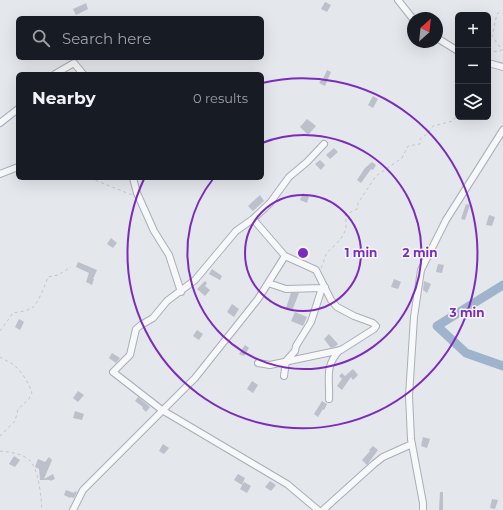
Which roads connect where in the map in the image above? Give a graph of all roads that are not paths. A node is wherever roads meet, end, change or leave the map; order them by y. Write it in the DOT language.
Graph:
graph roads {
  1 [pos="398,0"];
  2 [pos="407,12"];
  3 [pos="443,42"];
  4 [pos="455,49"];
  5 [pos="491,64"];
  6 [pos="503,66"];
  7 [pos="58,72"];
  8 [pos="81,72"];
  9 [pos="16,111"];
  10 [pos="0,123"];
  11 [pos="503,130"];
  12 [pos="324,144"];
  13 [pos="16,168"];
  14 [pos="0,174"];
  15 [pos="134,180"];
  16 [pos="253,219"];
  17 [pos="285,256"];
  18 [pos="268,283"];
  19 [pos="323,288"];
  20 [pos="181,292"];
  21 [pos="341,350"];
  22 [pos="286,361"];
  23 [pos="258,363"];
  24 [pos="284,376"];
  25 [pos="329,399"];
  26 [pos="162,410"];
  27 [pos="412,444"];
  28 [pos="73,510"];
  29 [pos="318,510"];
  30 [pos="323,510"];
  31 [pos="423,510"];
  1 -- 2 [label="street"];
  3 -- 4 [label="street"];
  5 -- 6 [label="street"];
  7 -- 8 [label="street"];
  9 -- 10 [label="street"];
  11 -- 27 [label="street"];
  12 -- 16 [label="street"];
  13 -- 14 [label="street"];
  15 -- 20 [label="street"];
  16 -- 17 [label="street"];
  16 -- 20 [label="street"];
  17 -- 18 [label="street"];
  17 -- 19 [label="street"];
  18 -- 19 [label="street"];
  18 -- 26 [label="street"];
  19 -- 21 [label="street"];
  19 -- 22 [label="street"];
  20 -- 26 [label="street"];
  21 -- 22 [label="street"];
  21 -- 25 [label="street"];
  22 -- 23 [label="street"];
  22 -- 24 [label="street"];
  26 -- 28 [label="street"];
  26 -- 29 [label="street"];
  27 -- 30 [label="street"];
  27 -- 31 [label="street"];
}
